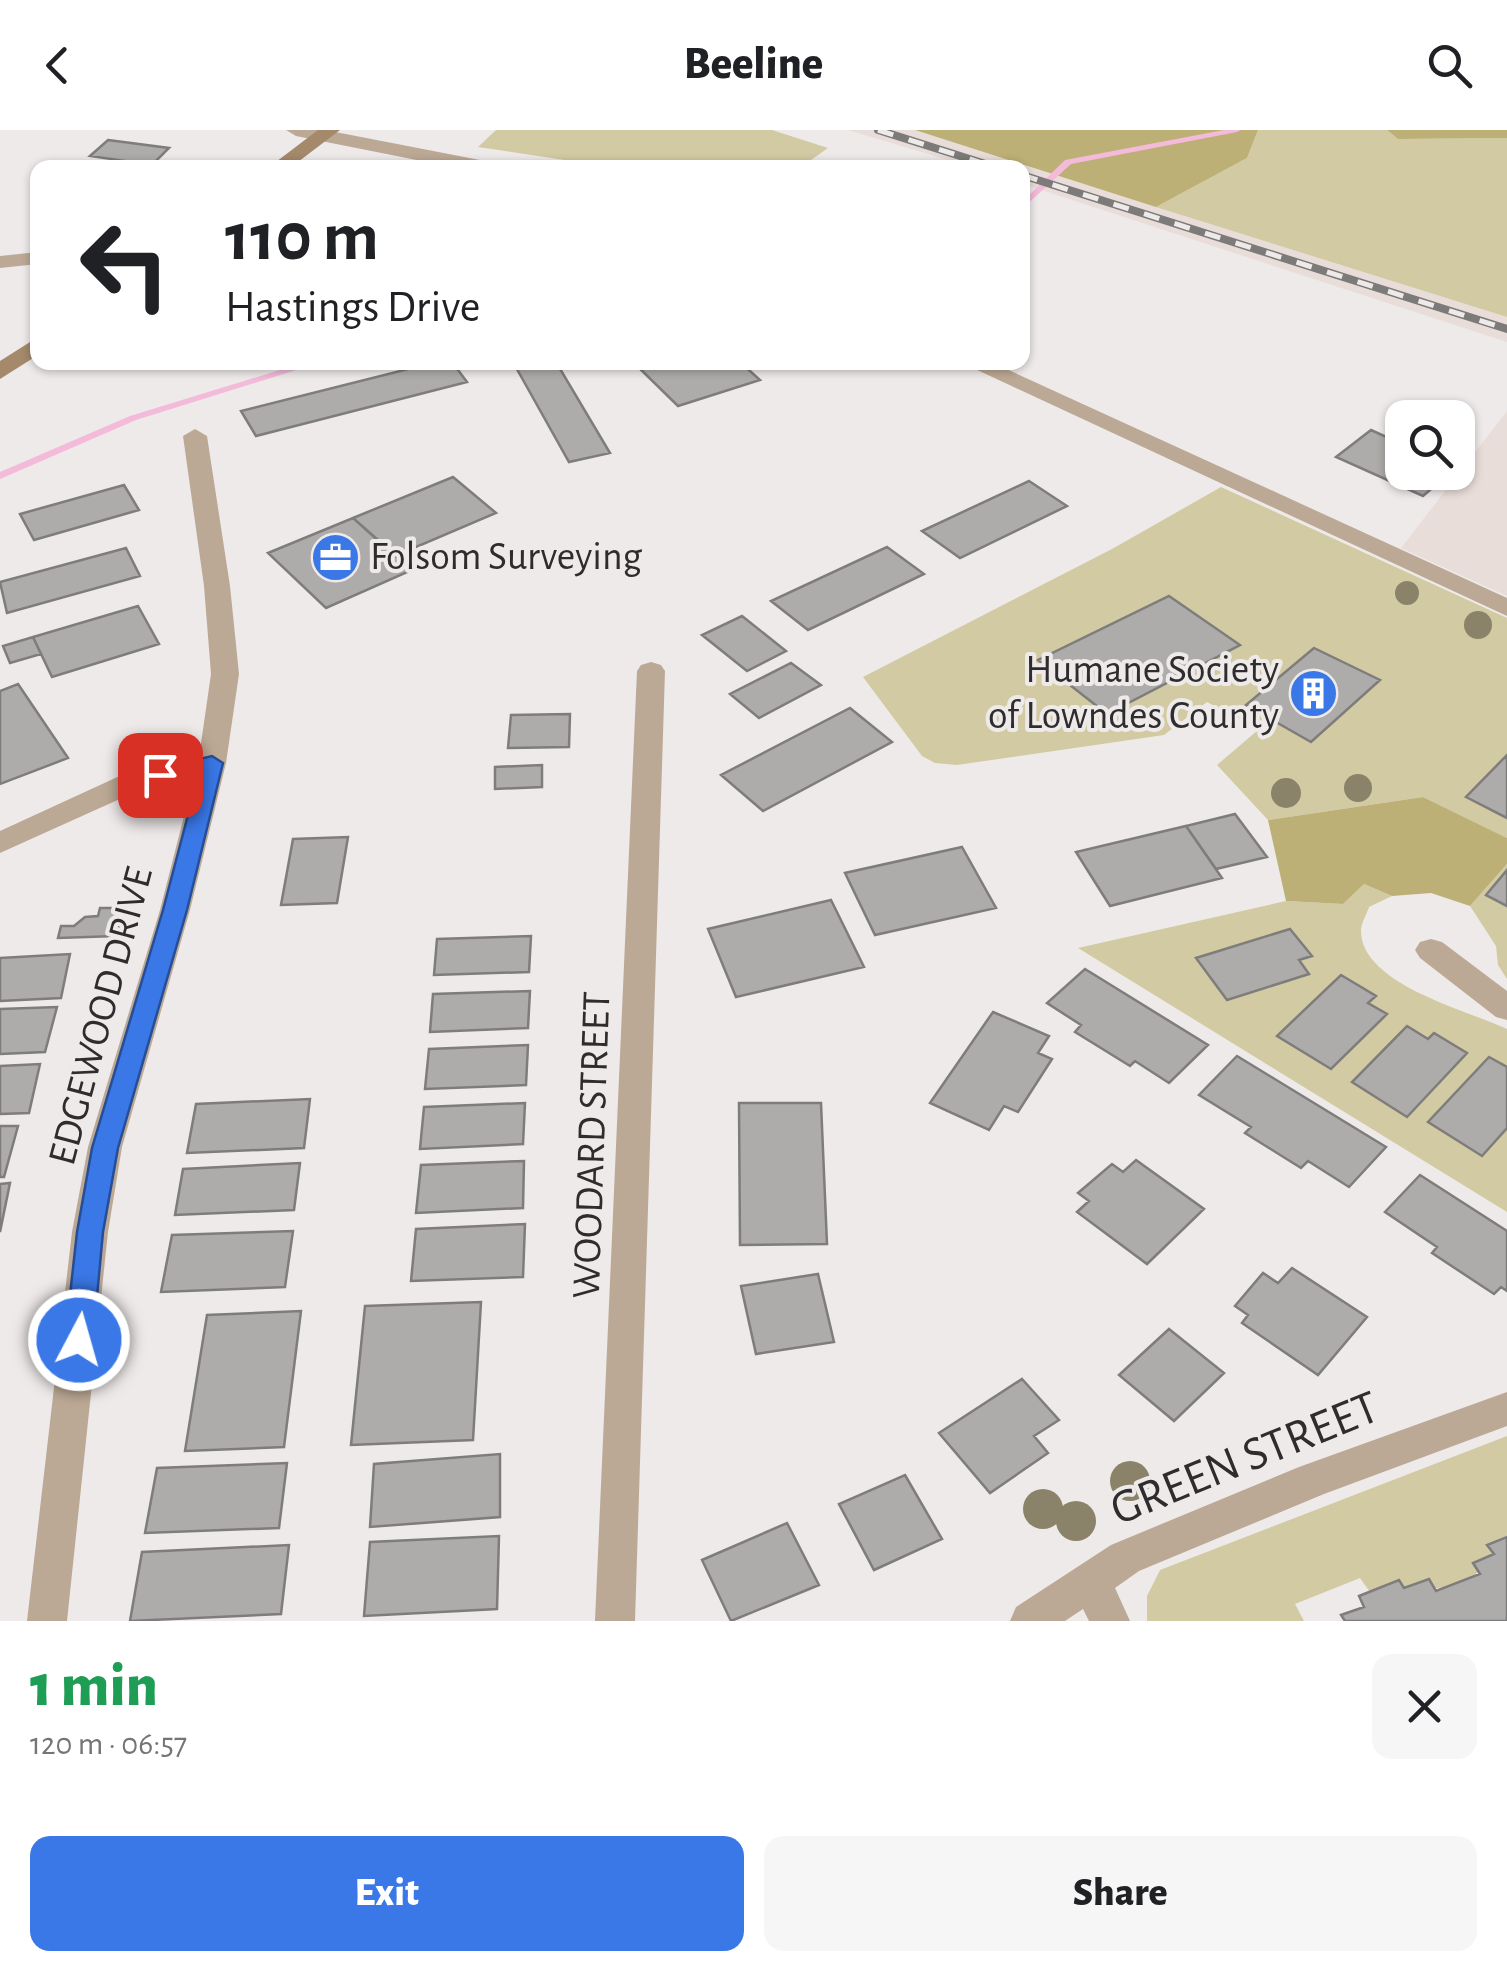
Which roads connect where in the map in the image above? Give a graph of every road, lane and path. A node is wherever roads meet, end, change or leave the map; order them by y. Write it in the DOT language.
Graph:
graph roads {
  1 [pos="296,130"];
  2 [pos="327,132"];
  3 [pos="288,160"];
  4 [pos="454,160"];
  5 [pos="30,259"];
  6 [pos="0,262"];
  7 [pos="30,350"];
  8 [pos="988,370"];
  9 [pos="0,372"];
  10 [pos="196,436"];
  11 [pos="1507,608"];
  12 [pos="652,671"];
  13 [pos="212,763"];
  14 [pos="0,843"];
  15 [pos="1431,950"];
  16 [pos="1507,1008"];
  17 [pos="1507,1409"];
  18 [pos="1091,1581"];
  19 [pos="47,1621"];
  20 [pos="615,1621"];
  21 [pos="1030,1621"];
  22 [pos="1110,1621"];
  1 -- 2 [label="street"];
  2 -- 3 [label="main road"];
  2 -- 4 [label="street"];
  5 -- 6 [label="street"];
  7 -- 9 [label="main road"];
  8 -- 11 [label="street"];
  10 -- 13 [label="street, EDGEWOOD DRIVE"];
  12 -- 20 [label="street, WOODARD STREET"];
  13 -- 14 [label="street"];
  13 -- 19 [label="street, EDGEWOOD DRIVE"];
  15 -- 16 [label="street"];
  17 -- 18 [label="street, GREEN STREET"];
  18 -- 21 [label="street, GREEN STREET"];
  18 -- 22 [label="street"];
}
